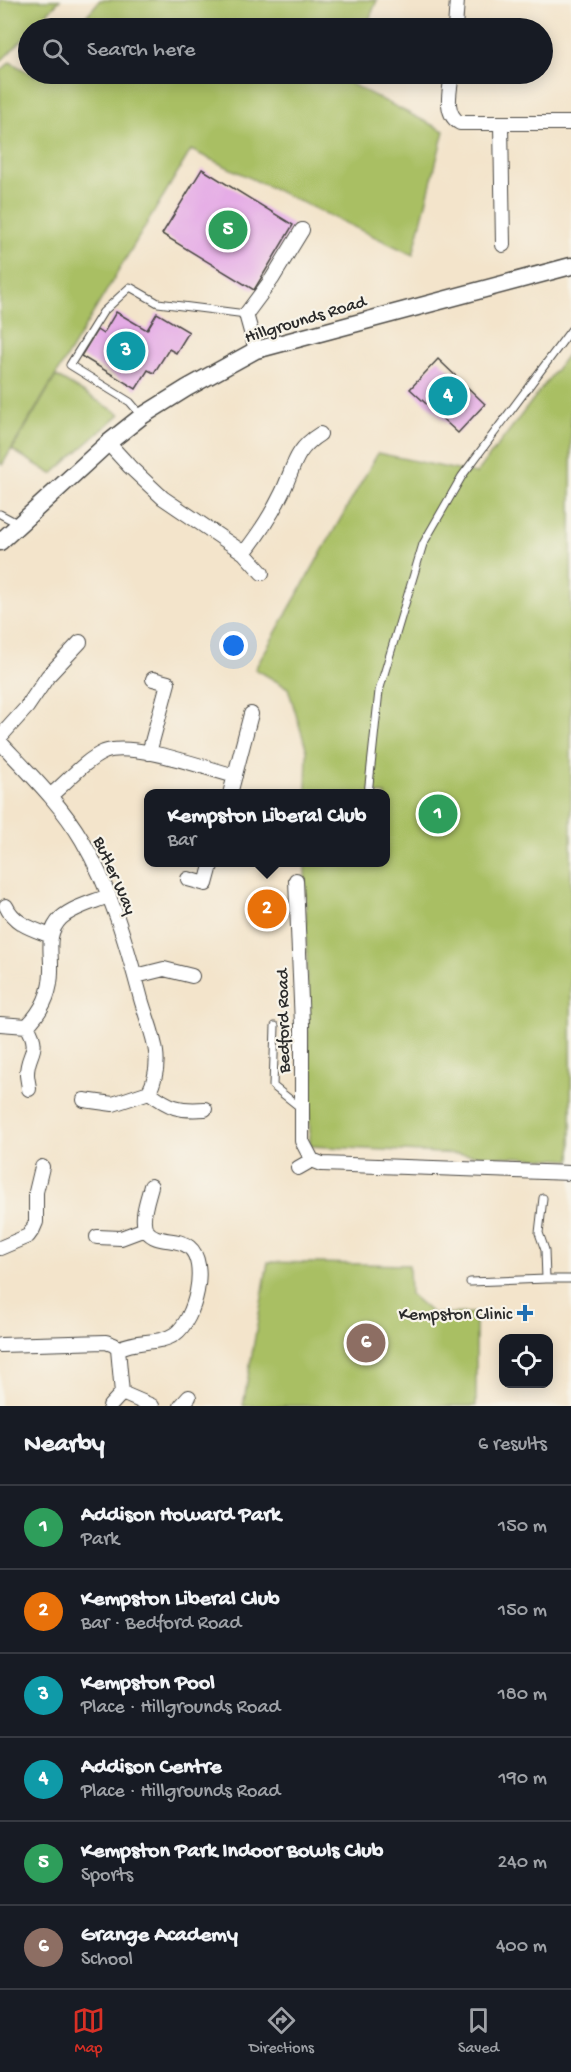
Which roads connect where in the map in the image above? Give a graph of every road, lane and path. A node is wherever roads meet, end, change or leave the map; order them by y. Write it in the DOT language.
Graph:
graph roads {
  1 [pos="458,0"];
  2 [pos="456,18"];
  3 [pos="451,84"];
  4 [pos="571,123"];
  5 [pos="501,124"];
  6 [pos="302,230"];
  7 [pos="503,245"];
  8 [pos="571,266"];
  9 [pos="246,314"];
  10 [pos="571,330"];
  11 [pos="256,350"];
  12 [pos="142,416"];
  13 [pos="320,434"];
  14 [pos="108,443"];
  15 [pos="0,514"];
  16 [pos="19,524"];
  17 [pos="0,542"];
  18 [pos="244,554"];
  19 [pos="262,573"];
  20 [pos="80,642"];
  21 [pos="153,679"];
  22 [pos="251,714"];
  23 [pos="0,737"];
  24 [pos="0,742"];
  25 [pos="149,753"];
  26 [pos="235,776"];
  27 [pos="231,789"];
  28 [pos="369,789"];
  29 [pos="50,796"];
  30 [pos="211,867"];
  31 [pos="188,879"];
  32 [pos="296,880"];
  33 [pos="108,896"];
  34 [pos="6,914"];
  35 [pos="51,936"];
  36 [pos="136,976"];
  37 [pos="192,976"];
  38 [pos="0,1024"];
  39 [pos="27,1026"];
  40 [pos="275,1026"];
  41 [pos="29,1089"];
  42 [pos="149,1092"];
  43 [pos="84,1100"];
  44 [pos="205,1109"];
  45 [pos="302,1109"];
  46 [pos="312,1160"];
  47 [pos="42,1167"];
  48 [pos="298,1168"];
  49 [pos="571,1173"];
  50 [pos="151,1186"];
  51 [pos="543,1198"];
  52 [pos="145,1229"];
  53 [pos="97,1237"];
  54 [pos="0,1248"];
  55 [pos="546,1279"];
  56 [pos="571,1279"];
  57 [pos="470,1282"];
  58 [pos="0,1345"];
  59 [pos="118,1349"];
  60 [pos="122,1393"];
  61 [pos="110,1406"];
  62 [pos="152,1406"];
  1 -- 2 [label="street"];
  3 -- 5 [label="street"];
  4 -- 5 [label="street"];
  5 -- 7 [label="street"];
  6 -- 9 [label="street"];
  8 -- 11 [label="street, Hillgrounds Road"];
  9 -- 11 [label="street"];
  9 -- 12 [label="lane"];
  10 -- 28 [label="lane"];
  11 -- 12 [label="street, Hillgrounds Road"];
  12 -- 14 [label="street, Hillgrounds Road"];
  13 -- 18 [label="street"];
  14 -- 16 [label="street, Hillgrounds Road"];
  14 -- 18 [label="street"];
  15 -- 16 [label="lane"];
  16 -- 17 [label="street, Hillgrounds Road"];
  18 -- 19 [label="street"];
  20 -- 23 [label="street"];
  21 -- 25 [label="street"];
  22 -- 26 [label="street"];
  24 -- 29 [label="street, Butler Way"];
  25 -- 26 [label="street"];
  25 -- 29 [label="street"];
  26 -- 27 [label="street"];
  29 -- 33 [label="street, Butler Way"];
  30 -- 31 [label="street"];
  32 -- 45 [label="street, Bedford Road"];
  33 -- 35 [label="street"];
  33 -- 36 [label="street, Butler Way"];
  34 -- 35 [label="street"];
  35 -- 39 [label="street"];
  36 -- 37 [label="street"];
  36 -- 42 [label="street, Butler Way"];
  38 -- 39 [label="street"];
  39 -- 41 [label="street"];
  40 -- 45 [label="lane"];
  42 -- 43 [label="street"];
  42 -- 44 [label="street"];
  45 -- 46 [label="street, Bedford Road"];
  46 -- 48 [label="street"];
  46 -- 49 [label="street"];
  47 -- 54 [label="street"];
  50 -- 52 [label="street"];
  51 -- 55 [label="lane"];
  52 -- 53 [label="street"];
  52 -- 59 [label="street"];
  55 -- 56 [label="lane"];
  55 -- 57 [label="lane"];
  58 -- 59 [label="street"];
  59 -- 60 [label="street"];
  60 -- 61 [label="street"];
  60 -- 62 [label="street"];
}
